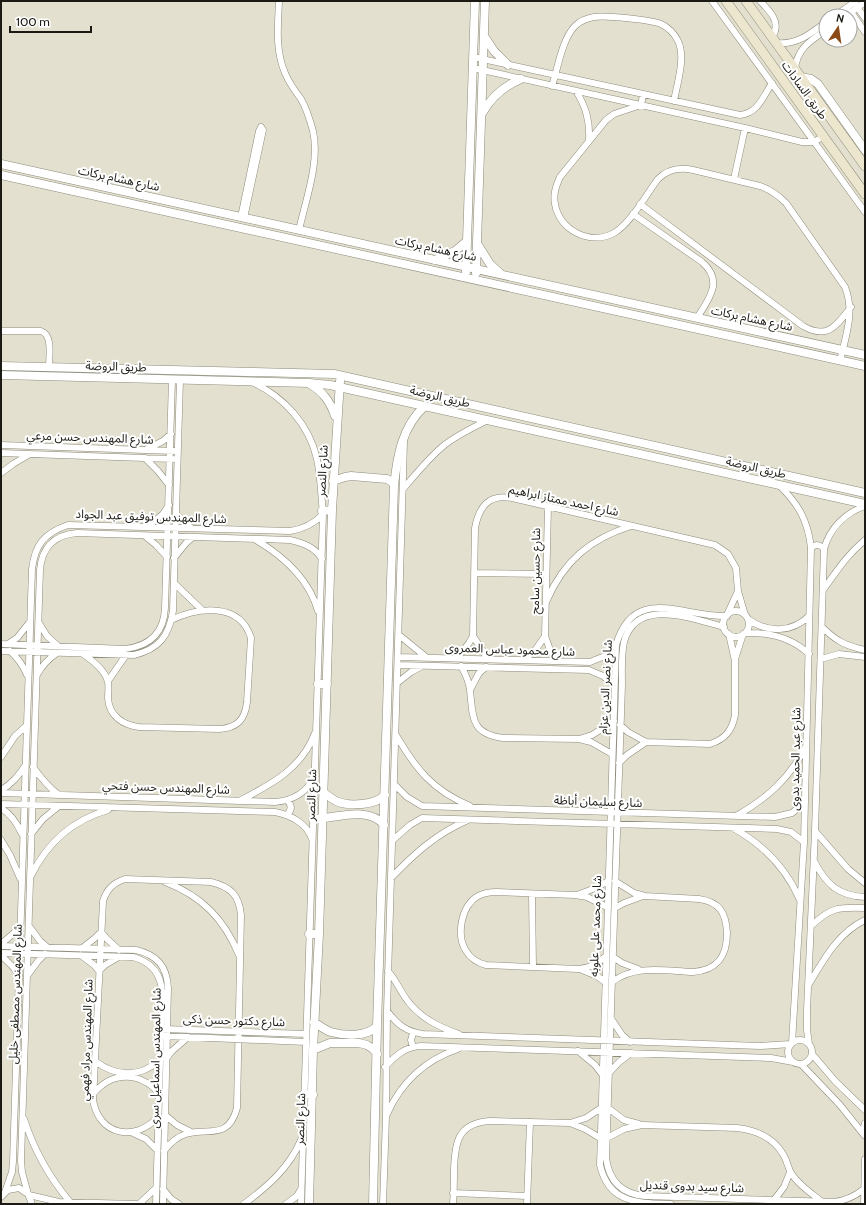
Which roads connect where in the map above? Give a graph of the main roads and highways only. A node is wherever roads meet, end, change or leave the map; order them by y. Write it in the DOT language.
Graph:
graph roads {
  1 [pos="726,1"];
  2 [pos="746,1"];
  3 [pos="865,166"];
  4 [pos="865,194"];
  1 -- 4 [label="main road, طريق السادات"];
  2 -- 3 [label="main road, طريق السادات"];
}
